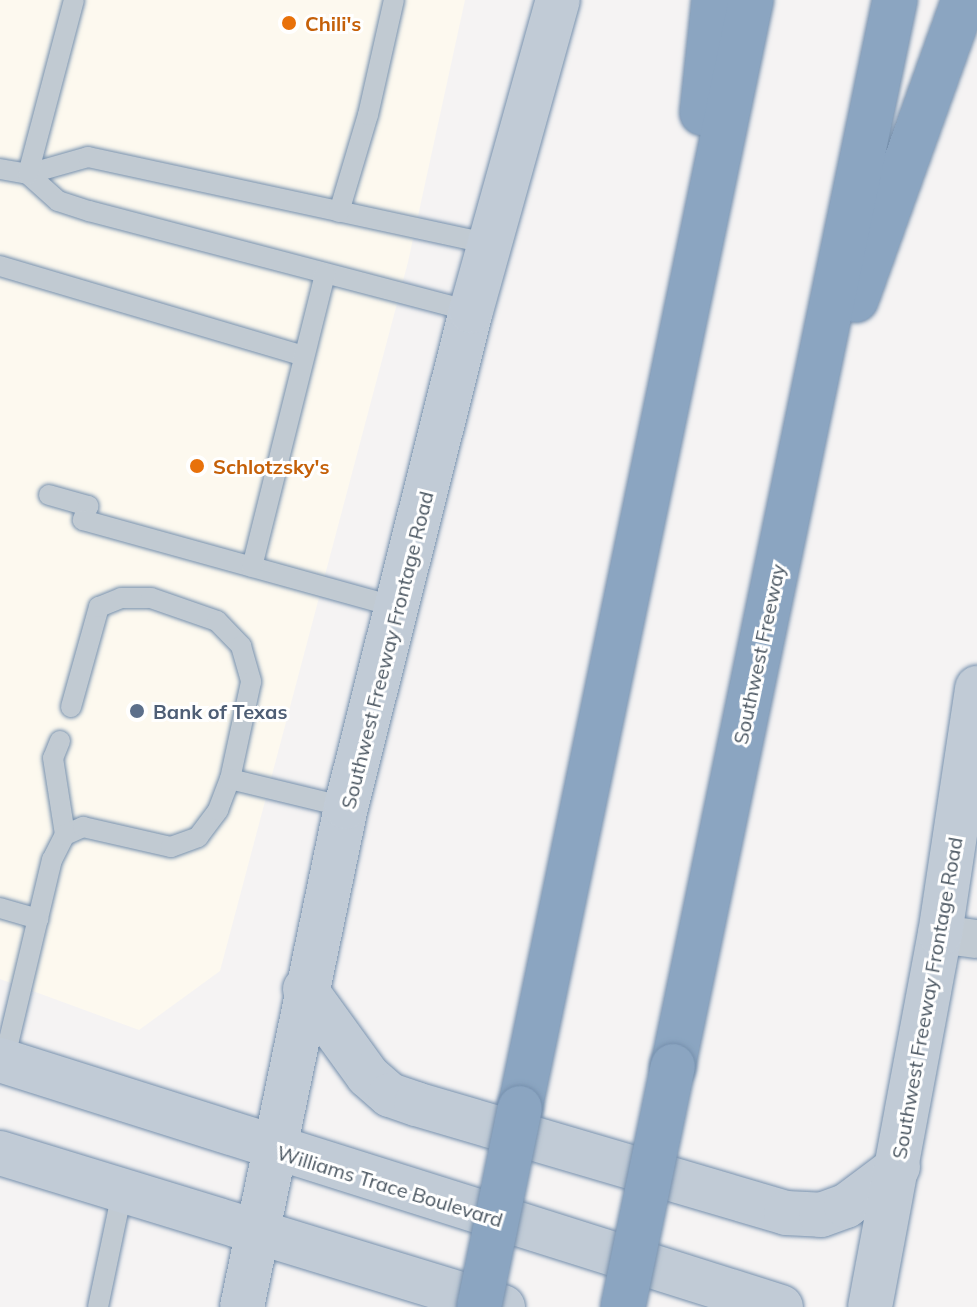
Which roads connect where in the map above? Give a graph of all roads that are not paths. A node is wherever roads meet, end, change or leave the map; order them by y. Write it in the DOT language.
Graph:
graph roads {
  1 [pos="74,0"];
  2 [pos="394,0"];
  3 [pos="558,0"];
  4 [pos="714,0"];
  5 [pos="751,0"];
  6 [pos="895,0"];
  7 [pos="964,0"];
  8 [pos="0,169"];
  9 [pos="28,174"];
  10 [pos="339,212"];
  11 [pos="490,244"];
  12 [pos="0,266"];
  13 [pos="325,274"];
  14 [pos="471,311"];
  15 [pos="679,344"];
  16 [pos="304,356"];
  17 [pos="801,453"];
  18 [pos="49,495"];
  19 [pos="252,567"];
  20 [pos="400,608"];
  21 [pos="977,688"];
  22 [pos="71,707"];
  23 [pos="60,741"];
  24 [pos="230,779"];
  25 [pos="346,807"];
  26 [pos="65,835"];
  27 [pos="965,852"];
  28 [pos="0,908"];
  29 [pos="38,919"];
  30 [pos="959,936"];
  31 [pos="305,989"];
  32 [pos="2,1061"];
  33 [pos="274,1150"];
  34 [pos="0,1153"];
  35 [pos="898,1167"];
  36 [pos="122,1192"];
  37 [pos="257,1232"];
  38 [pos="98,1307"];
  39 [pos="242,1307"];
  40 [pos="479,1307"];
  41 [pos="503,1307"];
  42 [pos="623,1307"];
  43 [pos="781,1307"];
  44 [pos="870,1307"];
  1 -- 9 [label="lane"];
  2 -- 10 [label="lane"];
  3 -- 11 [label="main road, Southwest Freeway Frontage Road"];
  4 -- 15 [label="highway"];
  5 -- 15 [label="highway"];
  6 -- 17 [label="highway, Southwest Freeway"];
  7 -- 17 [label="highway"];
  8 -- 9 [label="lane"];
  9 -- 10 [label="lane"];
  9 -- 13 [label="lane"];
  10 -- 11 [label="lane"];
  11 -- 14 [label="main road, Southwest Freeway Frontage Road"];
  12 -- 16 [label="lane"];
  13 -- 14 [label="lane"];
  13 -- 16 [label="lane"];
  14 -- 20 [label="main road, Southwest Freeway Frontage Road"];
  15 -- 40 [label="highway, bridge"];
  16 -- 19 [label="lane"];
  17 -- 42 [label="highway, Southwest Freeway, bridge"];
  18 -- 19 [label="lane"];
  19 -- 20 [label="lane"];
  20 -- 25 [label="main road, Southwest Freeway Frontage Road"];
  21 -- 27 [label="main road, Southwest Freeway Frontage Road"];
  22 -- 24 [label="lane"];
  23 -- 26 [label="lane"];
  24 -- 25 [label="lane"];
  24 -- 26 [label="lane"];
  25 -- 31 [label="main road, Southwest Freeway Frontage Road"];
  26 -- 29 [label="lane"];
  27 -- 30 [label="main road, Southwest Freeway Frontage Road"];
  28 -- 29 [label="lane"];
  29 -- 32 [label="lane"];
  30 -- 35 [label="main road, Southwest Freeway Frontage Road"];
  31 -- 33 [label="main road, Southwest Freeway Frontage Road"];
  31 -- 35 [label="main road"];
  32 -- 33 [label="main road, Williams Trace Boulevard"];
  33 -- 37 [label="main road, Southwest Freeway Frontage Road"];
  33 -- 43 [label="main road, Williams Trace Boulevard"];
  34 -- 36 [label="main road"];
  35 -- 44 [label="main road, Southwest Freeway Frontage Road"];
  36 -- 37 [label="main road"];
  36 -- 38 [label="lane"];
  37 -- 39 [label="main road, Southwest Freeway Frontage Road"];
  37 -- 41 [label="main road"];
}
